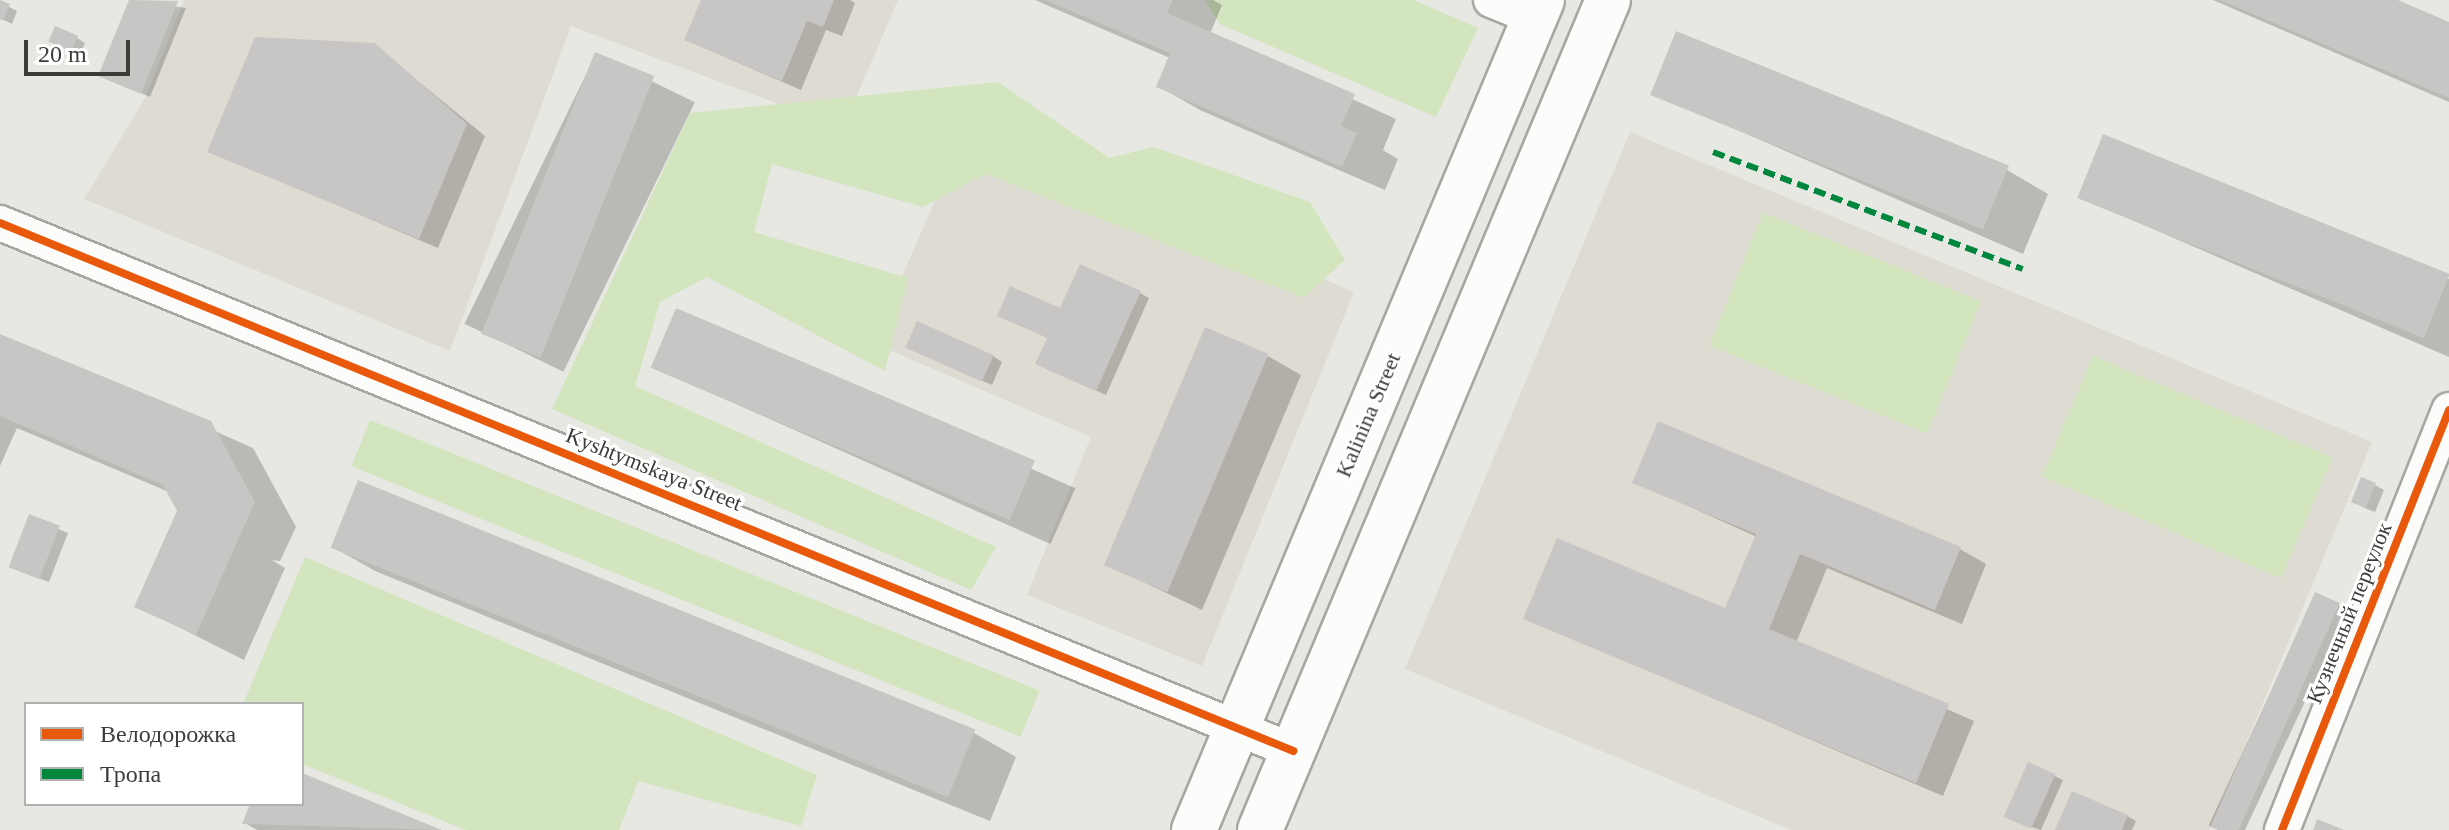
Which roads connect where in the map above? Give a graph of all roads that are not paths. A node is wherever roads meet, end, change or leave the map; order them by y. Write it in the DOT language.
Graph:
graph roads {
  1 [pos="1491,0"];
  2 [pos="1608,0"];
  3 [pos="1538,9"];
  4 [pos="0,223"];
  5 [pos="2449,410"];
  6 [pos="1238,726"];
  7 [pos="1293,751"];
  8 [pos="1194,830"];
  9 [pos="1260,830"];
  10 [pos="2282,830"];
  1 -- 3 [label="street"];
  2 -- 7 [label="main road"];
  3 -- 6 [label="main road, Kalinina Street"];
  4 -- 6 [label="street, Kyshtymskaya Street"];
  5 -- 10 [label="street, Кузнечный переулок"];
  6 -- 7 [label="street, Kyshtymskaya Street"];
  6 -- 8 [label="main road, Kalinina Street"];
  7 -- 9 [label="main road"];
}
